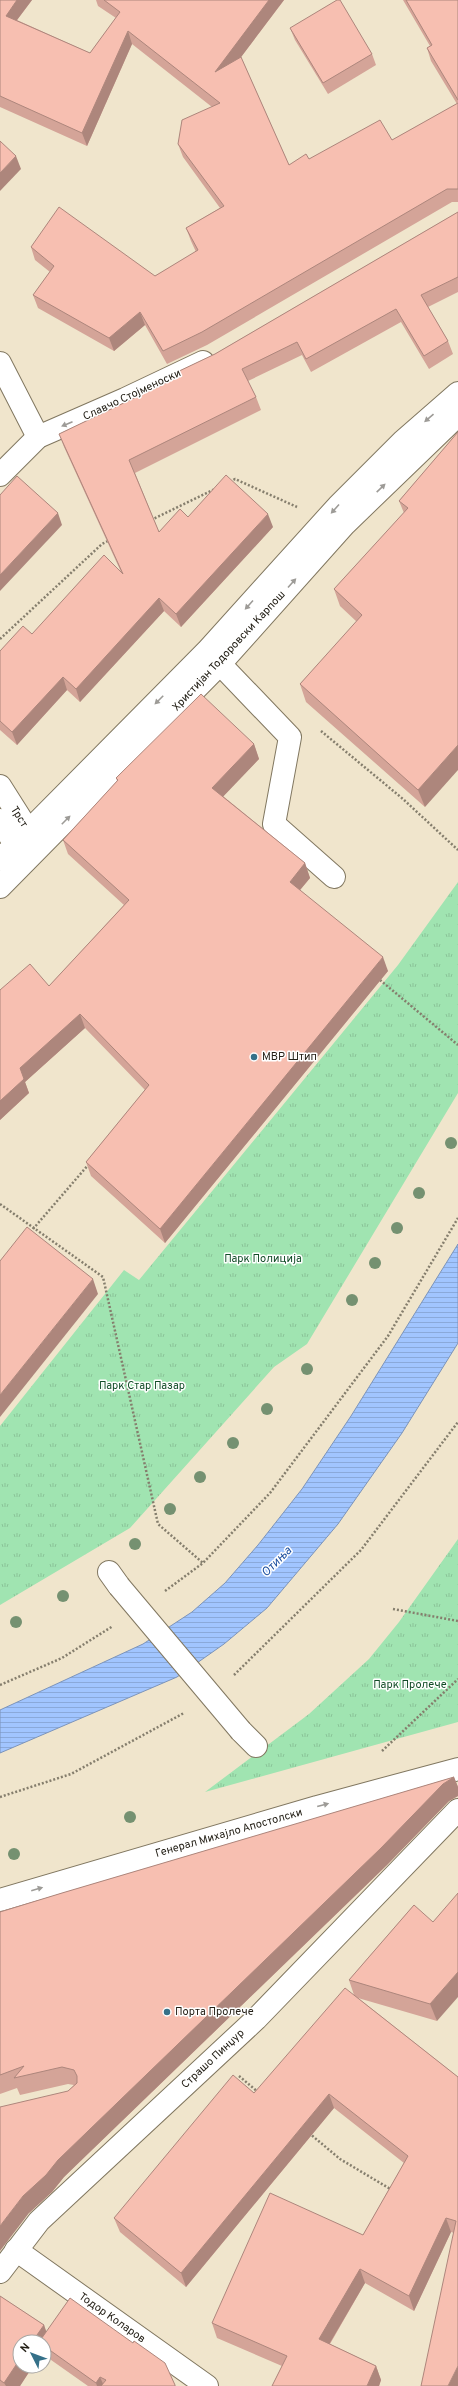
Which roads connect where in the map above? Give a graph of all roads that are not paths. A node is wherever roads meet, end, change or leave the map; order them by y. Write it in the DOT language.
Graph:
graph roads {
  1 [pos="220,352"];
  2 [pos="0,363"];
  3 [pos="458,393"];
  4 [pos="458,415"];
  5 [pos="38,437"];
  6 [pos="0,475"];
  7 [pos="220,664"];
  8 [pos="0,786"];
  9 [pos="0,820"];
  10 [pos="27,846"];
  11 [pos="0,860"];
  12 [pos="334,877"];
  13 [pos="0,887"];
  14 [pos="114,1579"];
  15 [pos="249,1738"];
  16 [pos="458,1769"];
  17 [pos="458,1810"];
  18 [pos="0,1900"];
  19 [pos="16,2250"];
  20 [pos="0,2272"];
  21 [pos="207,2386"];
  1 -- 5 [label="street, Славчо Стојменоски, one-way"];
  2 -- 5 [label="street"];
  3 -- 10 [label="street, Христијан Тодоровски Карпош, one-way"];
  7 -- 4 [label="street, Христијан Тодоровски Карпош, one-way"];
  5 -- 6 [label="street, Славчо Стојменоски"];
  10 -- 7 [label="street, Христијан Тодоровски Карпош, one-way"];
  7 -- 12 [label="street"];
  8 -- 10 [label="street, Трст"];
  9 -- 10 [label="street, Трст"];
  10 -- 11 [label="street, Христијан Тодоровски Карпош"];
  10 -- 13 [label="street, Христијан Тодоровски Карпош"];
  14 -- 15 [label="street, bridge"];
  18 -- 16 [label="street, Генерал Михајло Апостолски, one-way"];
  17 -- 19 [label="street, Страшо Пинџур"];
  19 -- 20 [label="street, Страшо Пинџур"];
  19 -- 21 [label="street, Тодор Коларов"];
}
